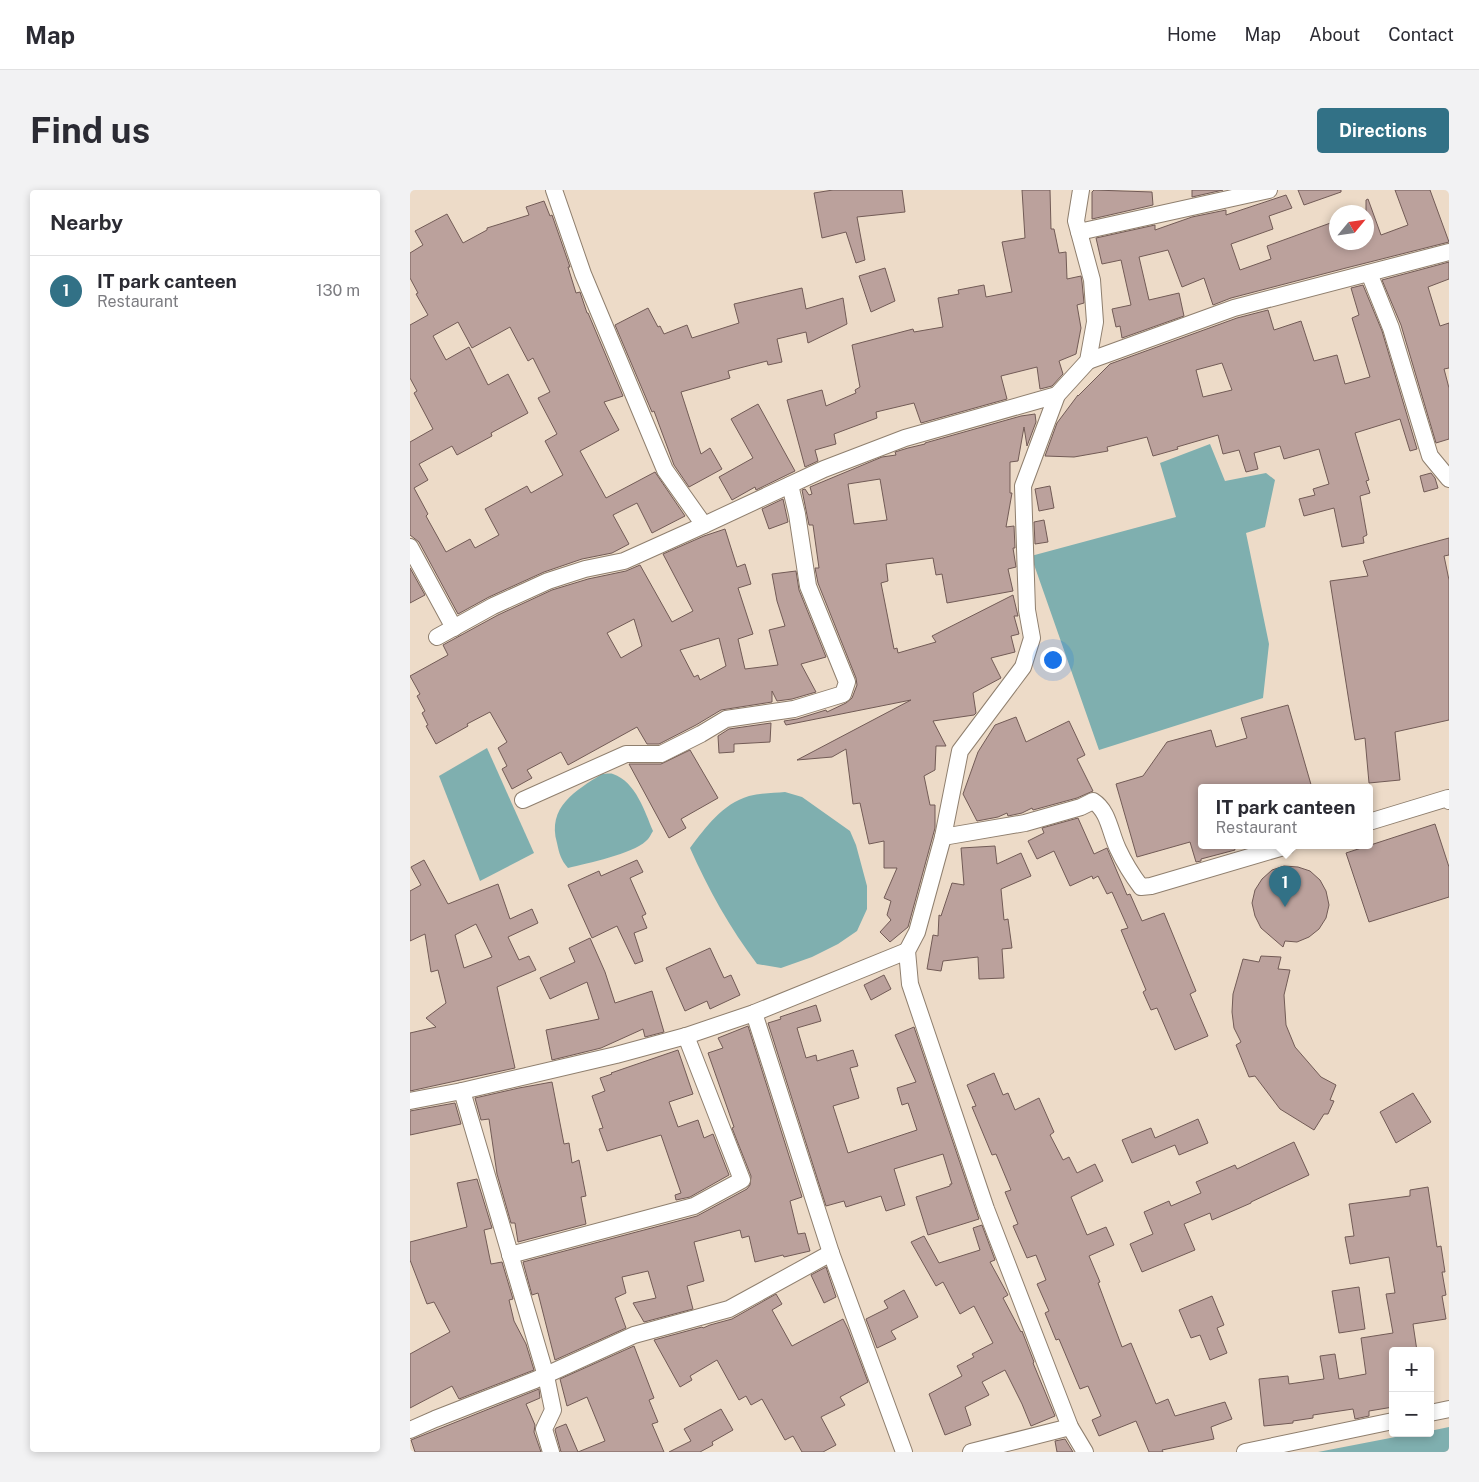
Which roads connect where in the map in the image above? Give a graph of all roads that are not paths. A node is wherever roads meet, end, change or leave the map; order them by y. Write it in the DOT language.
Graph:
graph roads {
  1 [pos="554,190"];
  2 [pos="1081,190"];
  3 [pos="1269,190"];
  4 [pos="1079,232"];
  5 [pos="1449,252"];
  6 [pos="1369,273"];
  7 [pos="1088,360"];
  8 [pos="1057,395"];
  9 [pos="1449,479"];
  10 [pos="790,485"];
  11 [pos="704,525"];
  12 [pos="410,547"];
  13 [pos="454,628"];
  14 [pos="437,637"];
  15 [pos="523,800"];
  16 [pos="1449,801"];
  17 [pos="1373,821"];
  18 [pos="943,837"];
  19 [pos="1277,849"];
  20 [pos="907,951"];
  21 [pos="754,1013"];
  22 [pos="686,1036"];
  23 [pos="462,1091"];
  24 [pos="410,1101"];
  25 [pos="831,1253"];
  26 [pos="510,1255"];
  27 [pos="546,1376"];
  28 [pos="1449,1409"];
  29 [pos="1434,1412"];
  30 [pos="1389,1422"];
  31 [pos="1070,1427"];
  32 [pos="410,1430"];
  33 [pos="551,1452"];
  34 [pos="904,1452"];
  35 [pos="971,1452"];
  36 [pos="1085,1452"];
  37 [pos="1245,1452"];
  1 -- 11 [label="street"];
  2 -- 4 [label="street"];
  3 -- 4 [label="street"];
  4 -- 7 [label="street"];
  5 -- 6 [label="street"];
  6 -- 7 [label="street"];
  6 -- 9 [label="street"];
  7 -- 8 [label="street"];
  8 -- 10 [label="street"];
  8 -- 18 [label="street"];
  10 -- 11 [label="street"];
  10 -- 15 [label="street"];
  11 -- 13 [label="street"];
  12 -- 13 [label="street"];
  13 -- 14 [label="street"];
  16 -- 17 [label="street"];
  18 -- 19 [label="street"];
  18 -- 20 [label="street"];
  20 -- 21 [label="street"];
  20 -- 31 [label="street"];
  21 -- 22 [label="street"];
  21 -- 25 [label="street"];
  22 -- 23 [label="street"];
  22 -- 26 [label="street"];
  23 -- 24 [label="street"];
  23 -- 26 [label="street"];
  25 -- 27 [label="street"];
  25 -- 34 [label="street"];
  26 -- 27 [label="street"];
  27 -- 32 [label="street"];
  27 -- 33 [label="street"];
  28 -- 29 [label="street"];
  30 -- 37 [label="street"];
  31 -- 35 [label="street"];
  31 -- 36 [label="street"];
}
